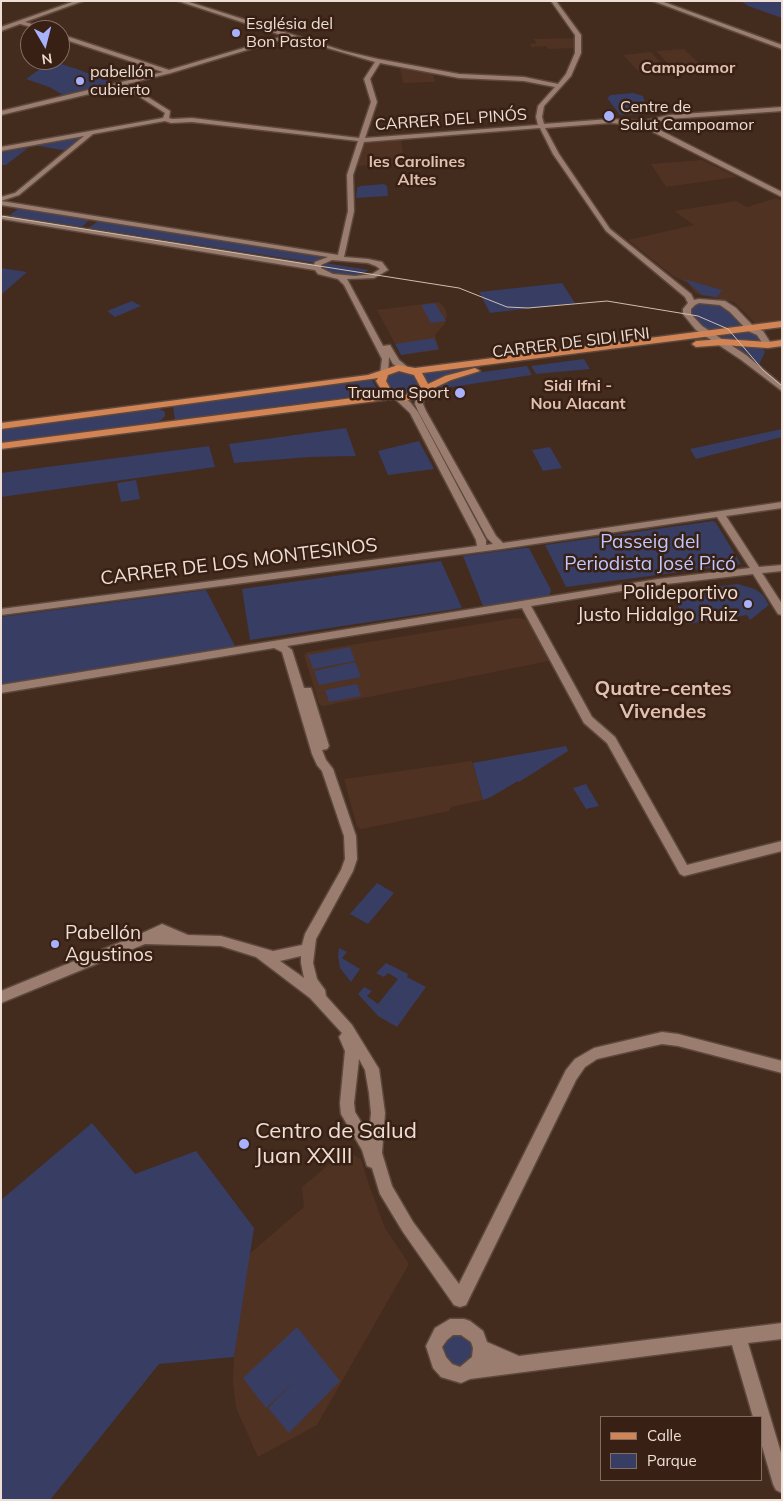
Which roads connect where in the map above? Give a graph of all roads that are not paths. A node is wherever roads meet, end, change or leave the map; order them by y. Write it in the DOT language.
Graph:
graph roads {
  1 [pos="81,1"];
  2 [pos="180,1"];
  3 [pos="553,1"];
  4 [pos="655,1"];
  5 [pos="30,20"];
  6 [pos="20,23"];
  7 [pos="1,29"];
  8 [pos="289,36"];
  9 [pos="70,39"];
  10 [pos="74,40"];
  11 [pos="782,47"];
  12 [pos="378,61"];
  13 [pos="169,72"];
  14 [pos="123,84"];
  15 [pos="559,86"];
  16 [pos="782,109"];
  17 [pos="1,112"];
  18 [pos="167,116"];
  19 [pos="649,117"];
  20 [pos="628,121"];
  21 [pos="637,123"];
  22 [pos="542,126"];
  23 [pos="91,133"];
  24 [pos="362,140"];
  25 [pos="1,149"];
  26 [pos="782,189"];
  27 [pos="782,195"];
  28 [pos="1,201"];
  29 [pos="15,206"];
  30 [pos="3,218"];
  31 [pos="339,258"];
  32 [pos="317,268"];
  33 [pos="340,277"];
  34 [pos="355,278"];
  35 [pos="692,303"];
  36 [pos="782,324"];
  37 [pos="699,328"];
  38 [pos="751,329"];
  39 [pos="709,334"];
  40 [pos="690,337"];
  41 [pos="724,342"];
  42 [pos="782,342"];
  43 [pos="768,344"];
  44 [pos="410,370"];
  45 [pos="384,374"];
  46 [pos="782,389"];
  47 [pos="423,391"];
  48 [pos="394,396"];
  49 [pos="160,405"];
  50 [pos="166,424"];
  51 [pos="1,426"];
  52 [pos="1,446"];
  53 [pos="782,505"];
  54 [pos="720,514"];
  55 [pos="501,546"];
  56 [pos="482,548"];
  57 [pos="782,568"];
  58 [pos="756,571"];
  59 [pos="526,604"];
  60 [pos="1,612"];
  61 [pos="782,612"];
  62 [pos="298,642"];
  63 [pos="276,645"];
  64 [pos="1,690"];
  65 [pos="327,769"];
  66 [pos="782,846"];
  67 [pos="185,939"];
  68 [pos="143,940"];
  69 [pos="308,950"];
  70 [pos="261,954"];
  71 [pos="1,998"];
  72 [pos="336,1017"];
  73 [pos="782,1067"];
  74 [pos="413,1247"];
  75 [pos="782,1332"];
  76 [pos="738,1337"];
  77 [pos="481,1348"];
  78 [pos="522,1365"];
  79 [pos="469,1372"];
  80 [pos="760,1416"];
  81 [pos="763,1424"];
  82 [pos="782,1484"];
  1 -- 5 [label="street"];
  2 -- 8 [label="street"];
  3 -- 15 [label="street"];
  4 -- 11 [label="street"];
  6 -- 7 [label="street"];
  8 -- 12 [label="street"];
  8 -- 13 [label="street"];
  9 -- 10 [label="street"];
  10 -- 13 [label="street"];
  12 -- 15 [label="street"];
  12 -- 24 [label="street"];
  13 -- 14 [label="street"];
  14 -- 17 [label="street"];
  14 -- 18 [label="street"];
  15 -- 22 [label="street"];
  16 -- 19 [label="street"];
  18 -- 23 [label="street, CARRER DEL PINÓS"];
  18 -- 24 [label="street, CARRER DEL PINÓS"];
  19 -- 20 [label="street"];
  19 -- 21 [label="street"];
  19 -- 26 [label="street"];
  20 -- 21 [label="street"];
  20 -- 22 [label="street, CARRER DEL PINÓS"];
  21 -- 27 [label="street"];
  22 -- 24 [label="street, CARRER DEL PINÓS"];
  22 -- 35 [label="street"];
  23 -- 25 [label="street, CARRER DEL PINÓS"];
  23 -- 28 [label="street"];
  24 -- 31 [label="street"];
  28 -- 29 [label="street"];
  29 -- 30 [label="street"];
  29 -- 31 [label="street"];
  30 -- 32 [label="street"];
  31 -- 32 [label="street"];
  31 -- 34 [label="street"];
  32 -- 33 [label="street"];
  33 -- 34 [label="street"];
  33 -- 45 [label="street"];
  34 -- 44 [label="street"];
  35 -- 37 [label="street"];
  35 -- 38 [label="street"];
  36 -- 38 [label="main road, CARRER DE SIDI IFNI"];
  37 -- 39 [label="street"];
  37 -- 40 [label="street"];
  38 -- 39 [label="main road, CARRER DE SIDI IFNI"];
  38 -- 43 [label="street"];
  39 -- 40 [label="main road, CARRER DE SIDI IFNI"];
  39 -- 41 [label="street"];
  40 -- 44 [label="main road, CARRER DE SIDI IFNI"];
  41 -- 43 [label="main road, CARRER DE SIDI IFNI"];
  41 -- 46 [label="street"];
  41 -- 47 [label="main road, CARRER DE SIDI IFNI"];
  42 -- 43 [label="main road, CARRER DE SIDI IFNI"];
  44 -- 45 [label="main road"];
  44 -- 47 [label="main road"];
  45 -- 48 [label="main road"];
  45 -- 49 [label="main road"];
  47 -- 48 [label="main road"];
  47 -- 55 [label="street"];
  48 -- 50 [label="main road"];
  48 -- 56 [label="street"];
  49 -- 50 [label="main road"];
  49 -- 51 [label="main road"];
  50 -- 52 [label="main road"];
  53 -- 54 [label="street, CARRER DE LOS MONTESINOS"];
  54 -- 55 [label="street, CARRER DE LOS MONTESINOS"];
  54 -- 58 [label="street"];
  55 -- 56 [label="street, CARRER DE LOS MONTESINOS"];
  56 -- 60 [label="street, CARRER DE LOS MONTESINOS"];
  57 -- 58 [label="street"];
  58 -- 59 [label="street"];
  58 -- 61 [label="street"];
  59 -- 62 [label="street"];
  59 -- 66 [label="street"];
  62 -- 63 [label="street"];
  62 -- 65 [label="street"];
  63 -- 64 [label="street"];
  63 -- 65 [label="street"];
  65 -- 69 [label="street"];
  67 -- 68 [label="street"];
  67 -- 68 [label="street"];
  67 -- 70 [label="street"];
  68 -- 71 [label="street"];
  69 -- 70 [label="street"];
  69 -- 72 [label="street"];
  70 -- 72 [label="street"];
  72 -- 73 [label="street"];
  72 -- 74 [label="street"];
  75 -- 76 [label="street"];
  76 -- 78 [label="street"];
  76 -- 80 [label="street"];
  77 -- 78 [label="street"];
  77 -- 79 [label="street"];
  77 -- 79 [label="street"];
  78 -- 79 [label="street"];
  81 -- 82 [label="street"];
}
